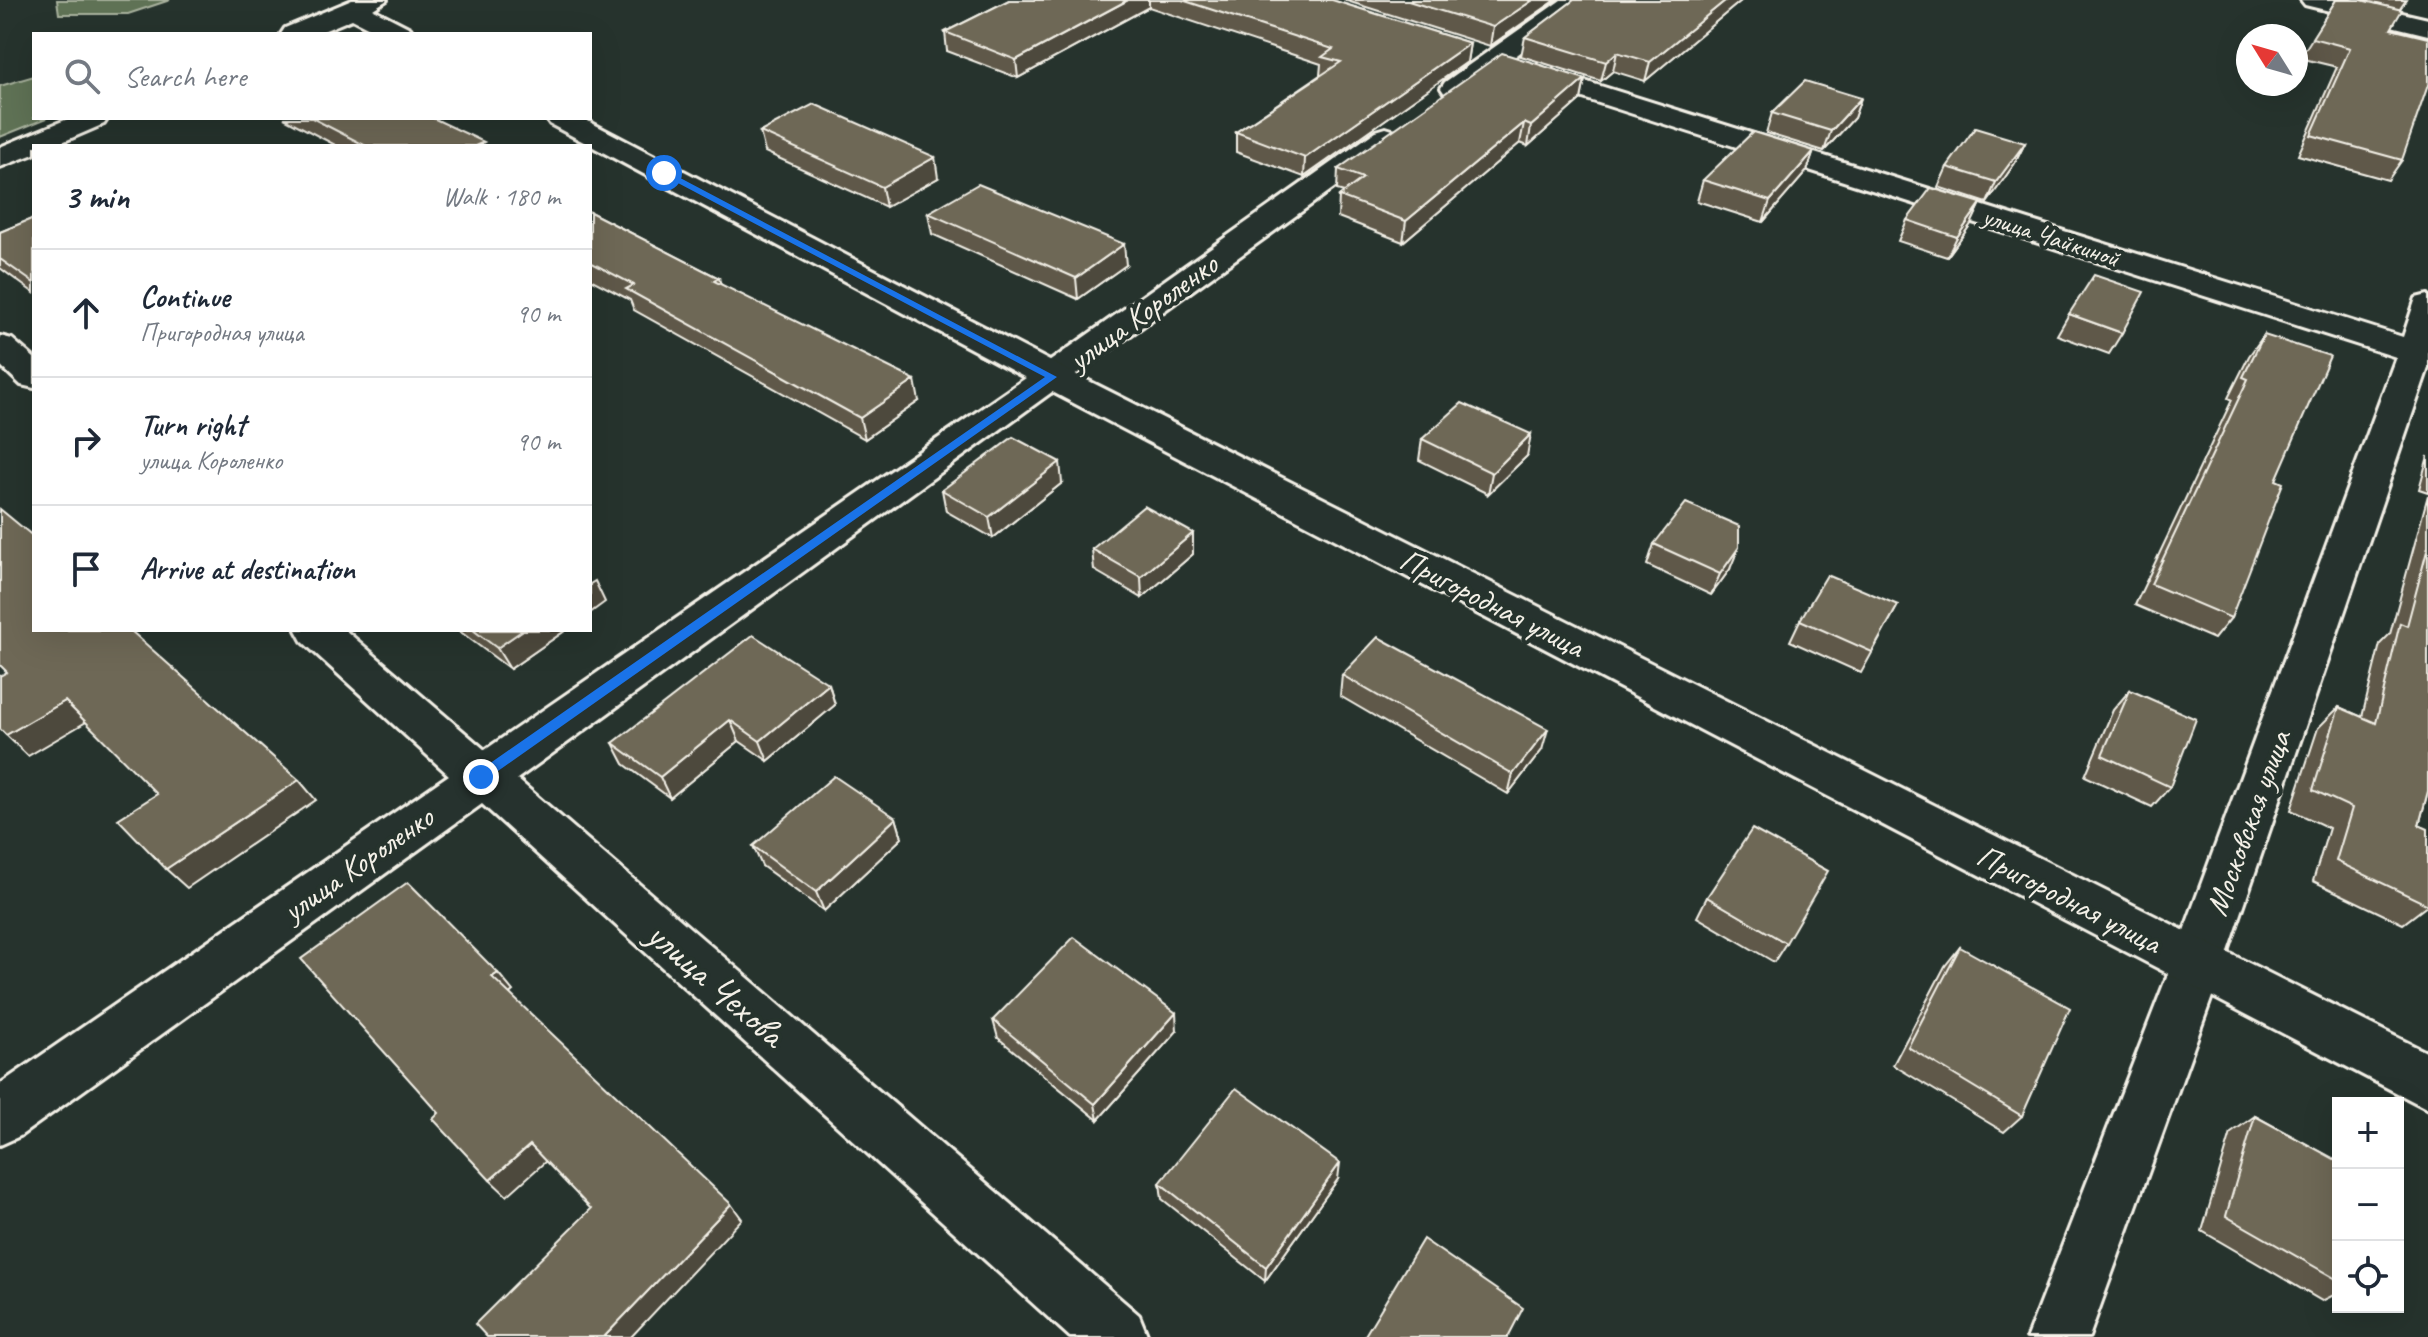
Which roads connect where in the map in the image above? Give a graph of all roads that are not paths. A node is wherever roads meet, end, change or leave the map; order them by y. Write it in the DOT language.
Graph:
graph roads {
  1 [pos="1577,0"];
  2 [pos="2314,0"];
  3 [pos="354,3"];
  4 [pos="2428,27"];
  5 [pos="298,32"];
  6 [pos="398,32"];
  7 [pos="1479,56"];
  8 [pos="89,120"];
  9 [pos="564,120"];
  10 [pos="32,144"];
  11 [pos="33,144"];
  12 [pos="0,158"];
  13 [pos="2428,305"];
  14 [pos="0,346"];
  15 [pos="2422,354"];
  16 [pos="32,375"];
  17 [pos="1052,377"];
  18 [pos="319,632"];
  19 [pos="481,777"];
  20 [pos="2197,966"];
  21 [pos="2428,1082"];
  22 [pos="0,1117"];
  23 [pos="1117,1337"];
  24 [pos="2058,1337"];
  1 -- 7 [label="street, улица Короленко"];
  2 -- 4 [label="street"];
  3 -- 5 [label="street"];
  3 -- 6 [label="street"];
  7 -- 15 [label="street, улица Чайкиной"];
  7 -- 17 [label="street, улица Короленко"];
  8 -- 11 [label="street"];
  9 -- 17 [label="street, Пригородная улица"];
  10 -- 12 [label="street"];
  13 -- 15 [label="street, Московская улица"];
  14 -- 16 [label="street"];
  15 -- 20 [label="street, Московская улица"];
  17 -- 19 [label="street, улица Короленко"];
  17 -- 20 [label="street, Пригородная улица"];
  18 -- 19 [label="street, улица Чехова"];
  19 -- 22 [label="street, улица Короленко"];
  19 -- 23 [label="street, улица Чехова"];
  20 -- 21 [label="street, Пригородная улица"];
  20 -- 24 [label="street, Московская улица"];
}
